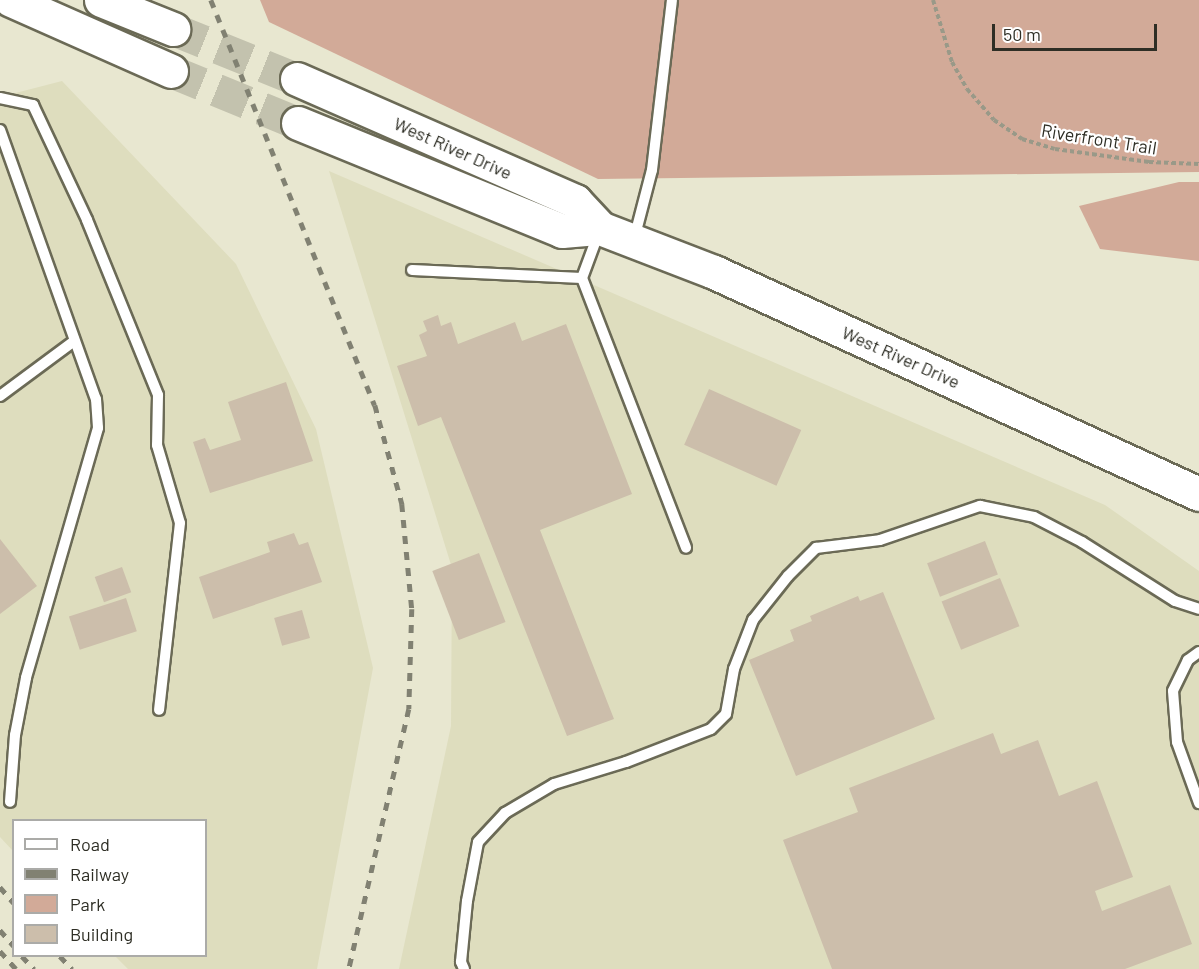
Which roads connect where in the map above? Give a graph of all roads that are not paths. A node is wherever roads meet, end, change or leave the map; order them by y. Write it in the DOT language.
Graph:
graph roads {
  1 [pos="11,0"];
  2 [pos="101,0"];
  3 [pos="672,0"];
  4 [pos="173,29"];
  5 [pos="171,71"];
  6 [pos="297,79"];
  7 [pos="0,98"];
  8 [pos="298,123"];
  9 [pos="0,130"];
  10 [pos="600,228"];
  11 [pos="633,243"];
  12 [pos="412,270"];
  13 [pos="582,278"];
  14 [pos="74,341"];
  15 [pos="0,396"];
  16 [pos="1199,494"];
  17 [pos="686,548"];
  18 [pos="1199,609"];
  19 [pos="1199,652"];
  20 [pos="159,710"];
  21 [pos="10,802"];
  22 [pos="1199,803"];
  23 [pos="464,969"];
  1 -- 5 [label="main road"];
  2 -- 4 [label="main road"];
  3 -- 11 [label="lane"];
  6 -- 10 [label="main road, West River Drive"];
  7 -- 20 [label="lane"];
  8 -- 10 [label="main road, West River Drive"];
  9 -- 14 [label="lane"];
  10 -- 11 [label="main road, West River Drive"];
  10 -- 13 [label="lane"];
  11 -- 16 [label="main road, West River Drive"];
  12 -- 13 [label="lane"];
  13 -- 17 [label="lane"];
  14 -- 15 [label="lane"];
  14 -- 21 [label="lane"];
  18 -- 23 [label="lane"];
  19 -- 22 [label="lane"];
}
